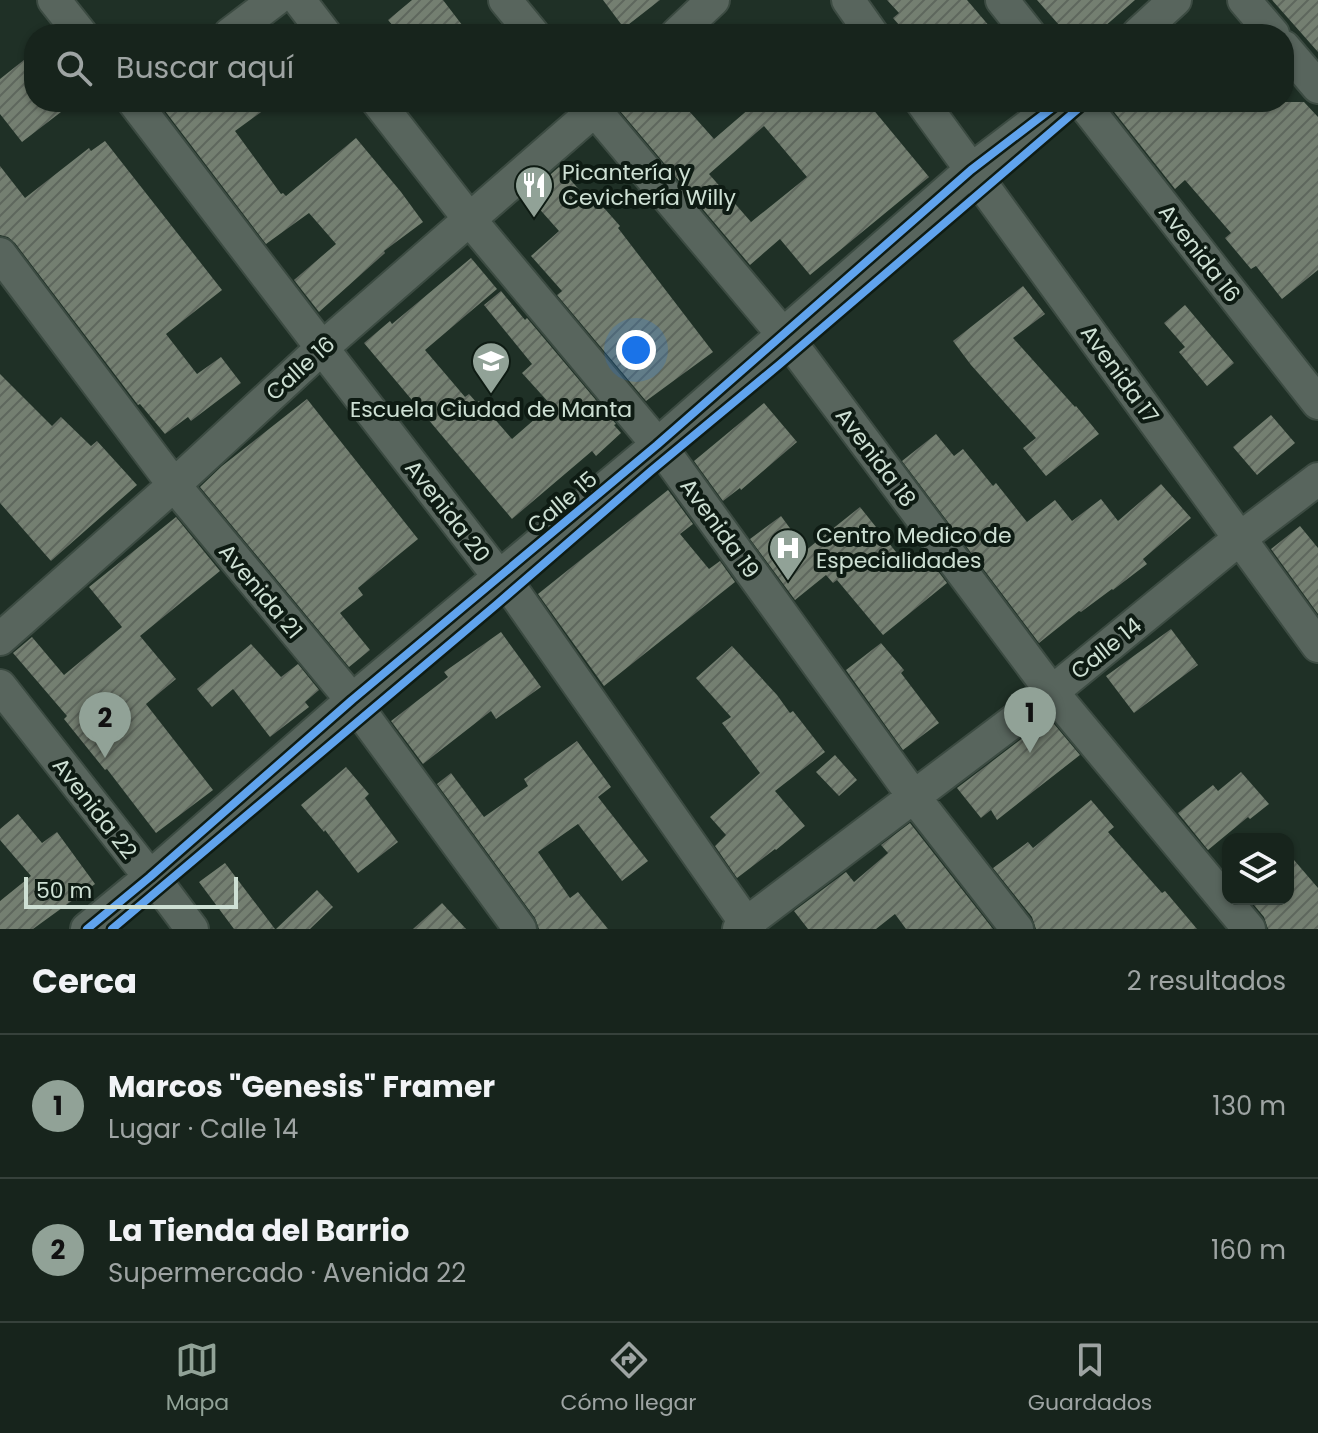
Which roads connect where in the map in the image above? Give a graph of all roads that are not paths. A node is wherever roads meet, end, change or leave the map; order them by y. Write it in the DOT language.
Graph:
graph roads {
  1 [pos="54,0"];
  2 [pos="275,0"];
  3 [pos="299,0"];
  4 [pos="505,0"];
  5 [pos="713,0"];
  6 [pos="848,0"];
  7 [pos="1002,0"];
  8 [pos="1175,0"];
  9 [pos="1244,0"];
  10 [pos="73,24"];
  11 [pos="243,24"];
  12 [pos="317,24"];
  13 [pos="525,24"];
  14 [pos="688,24"];
  15 [pos="865,24"];
  16 [pos="1021,24"];
  17 [pos="1149,24"];
  18 [pos="1264,24"];
  19 [pos="1294,59"];
  20 [pos="1318,87"];
  21 [pos="145,112"];
  22 [pos="386,112"];
  23 [pos="588,112"];
  24 [pos="602,112"];
  25 [pos="929,112"];
  26 [pos="1047,112"];
  27 [pos="1090,112"];
  28 [pos="971,170"];
  29 [pos="470,220"];
  30 [pos="0,254"];
  31 [pos="784,335"];
  32 [pos="322,348"];
  33 [pos="1318,403"];
  34 [pos="657,445"];
  35 [pos="1318,479"];
  36 [pos="174,485"];
  37 [pos="1239,539"];
  38 [pos="500,578"];
  39 [pos="0,639"];
  40 [pos="1318,646"];
  41 [pos="0,686"];
  42 [pos="1052,692"];
  43 [pos="352,700"];
  44 [pos="914,797"];
  45 [pos="150,877"];
  46 [pos="745,927"];
  47 [pos="87,929"];
  48 [pos="192,929"];
  49 [pos="520,929"];
  50 [pos="1017,929"];
  51 [pos="1249,929"];
  1 -- 10 [label="street"];
  2 -- 11 [label="street"];
  3 -- 12 [label="street"];
  4 -- 13 [label="street"];
  5 -- 14 [label="street"];
  6 -- 15 [label="street"];
  7 -- 16 [label="street"];
  8 -- 17 [label="street"];
  9 -- 18 [label="street"];
  19 -- 20 [label="street"];
  21 -- 32 [label="street, Avenida 20"];
  22 -- 29 [label="street, Avenida 19"];
  23 -- 29 [label="street, Calle 16"];
  24 -- 31 [label="street, Avenida 18"];
  25 -- 28 [label="street, Avenida 17"];
  26 -- 28 [label="street, Calle 15"];
  27 -- 33 [label="street, Avenida 16"];
  28 -- 31 [label="street, Calle 15"];
  28 -- 37 [label="street, Avenida 17"];
  29 -- 32 [label="street, Calle 16"];
  29 -- 34 [label="street, Avenida 19"];
  30 -- 36 [label="street, Avenida 21"];
  31 -- 34 [label="street, Calle 15"];
  31 -- 42 [label="street, Avenida 18"];
  32 -- 36 [label="street, Calle 16"];
  32 -- 38 [label="street, Avenida 20"];
  34 -- 38 [label="street, Calle 15"];
  34 -- 44 [label="street, Avenida 19"];
  35 -- 37 [label="street, Calle 14"];
  36 -- 39 [label="street, Calle 16"];
  36 -- 43 [label="street, Avenida 21"];
  37 -- 40 [label="street, Avenida 17"];
  37 -- 42 [label="street, Calle 14"];
  38 -- 43 [label="street, Calle 15"];
  38 -- 46 [label="street, Avenida 20"];
  41 -- 45 [label="street, Avenida 22"];
  42 -- 44 [label="street, Calle 14"];
  42 -- 51 [label="street, Avenida 18"];
  43 -- 45 [label="street, Calle 15"];
  43 -- 49 [label="street, Avenida 21"];
  44 -- 46 [label="street, Calle 14"];
  44 -- 50 [label="street, Avenida 19"];
  45 -- 47 [label="street, Calle 15"];
  45 -- 48 [label="street, Avenida 22"];
}
